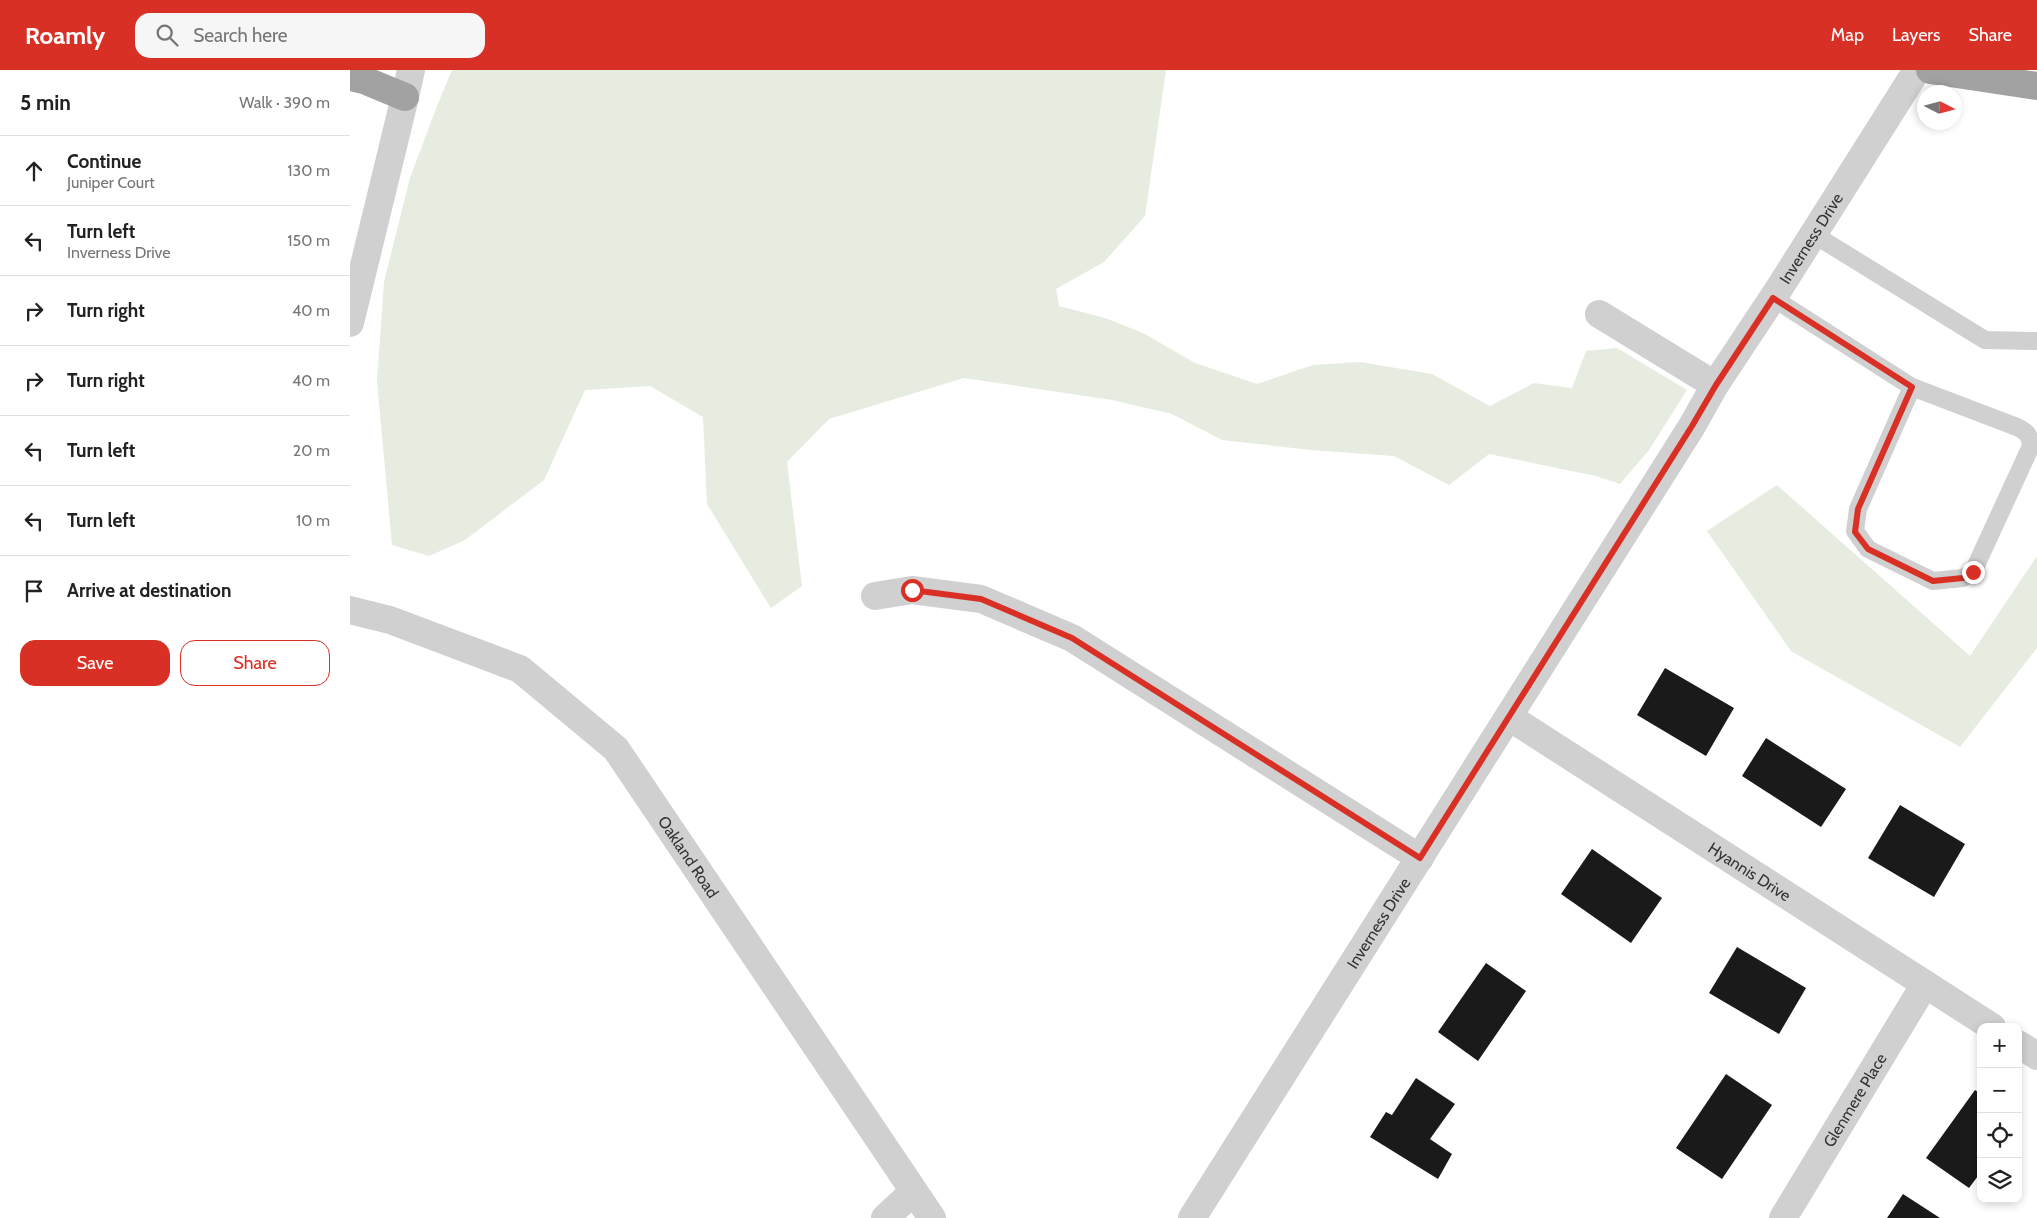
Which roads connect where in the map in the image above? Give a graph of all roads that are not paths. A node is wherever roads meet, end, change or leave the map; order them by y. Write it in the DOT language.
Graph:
graph roads {
  1 [pos="411,70"];
  2 [pos="1917,70"];
  3 [pos="1930,70"];
  4 [pos="350,77"];
  5 [pos="2037,86"];
  6 [pos="402,108"];
  7 [pos="1814,234"];
  8 [pos="1773,298"];
  9 [pos="1599,314"];
  10 [pos="350,323"];
  11 [pos="2037,341"];
  12 [pos="1716,385"];
  13 [pos="1912,387"];
  14 [pos="875,596"];
  15 [pos="350,610"];
  16 [pos="1508,717"];
  17 [pos="1420,858"];
  18 [pos="1925,984"];
  19 [pos="1986,1023"];
  20 [pos="2022,1047"];
  21 [pos="2037,1056"];
  22 [pos="913,1192"];
  23 [pos="885,1218"];
  24 [pos="932,1218"];
  25 [pos="1192,1218"];
  26 [pos="1783,1218"];
  1 -- 6 [label="street"];
  2 -- 7 [label="street, Inverness Drive"];
  3 -- 5 [label="highway"];
  4 -- 6 [label="highway"];
  6 -- 10 [label="street"];
  7 -- 8 [label="street, Inverness Drive"];
  7 -- 11 [label="lane"];
  8 -- 12 [label="street, Inverness Drive"];
  8 -- 13 [label="lane"];
  9 -- 12 [label="street"];
  12 -- 16 [label="street, Inverness Drive"];
  13 -- 13 [label="lane"];
  14 -- 17 [label="street"];
  15 -- 22 [label="street, Oakland Road"];
  16 -- 17 [label="street, Inverness Drive"];
  16 -- 18 [label="street, Hyannis Drive"];
  17 -- 25 [label="street, Inverness Drive"];
  18 -- 19 [label="street, Hyannis Drive"];
  18 -- 26 [label="street, Glenmere Place"];
  20 -- 21 [label="street"];
  22 -- 23 [label="street"];
  22 -- 24 [label="street, Oakland Road"];
}
